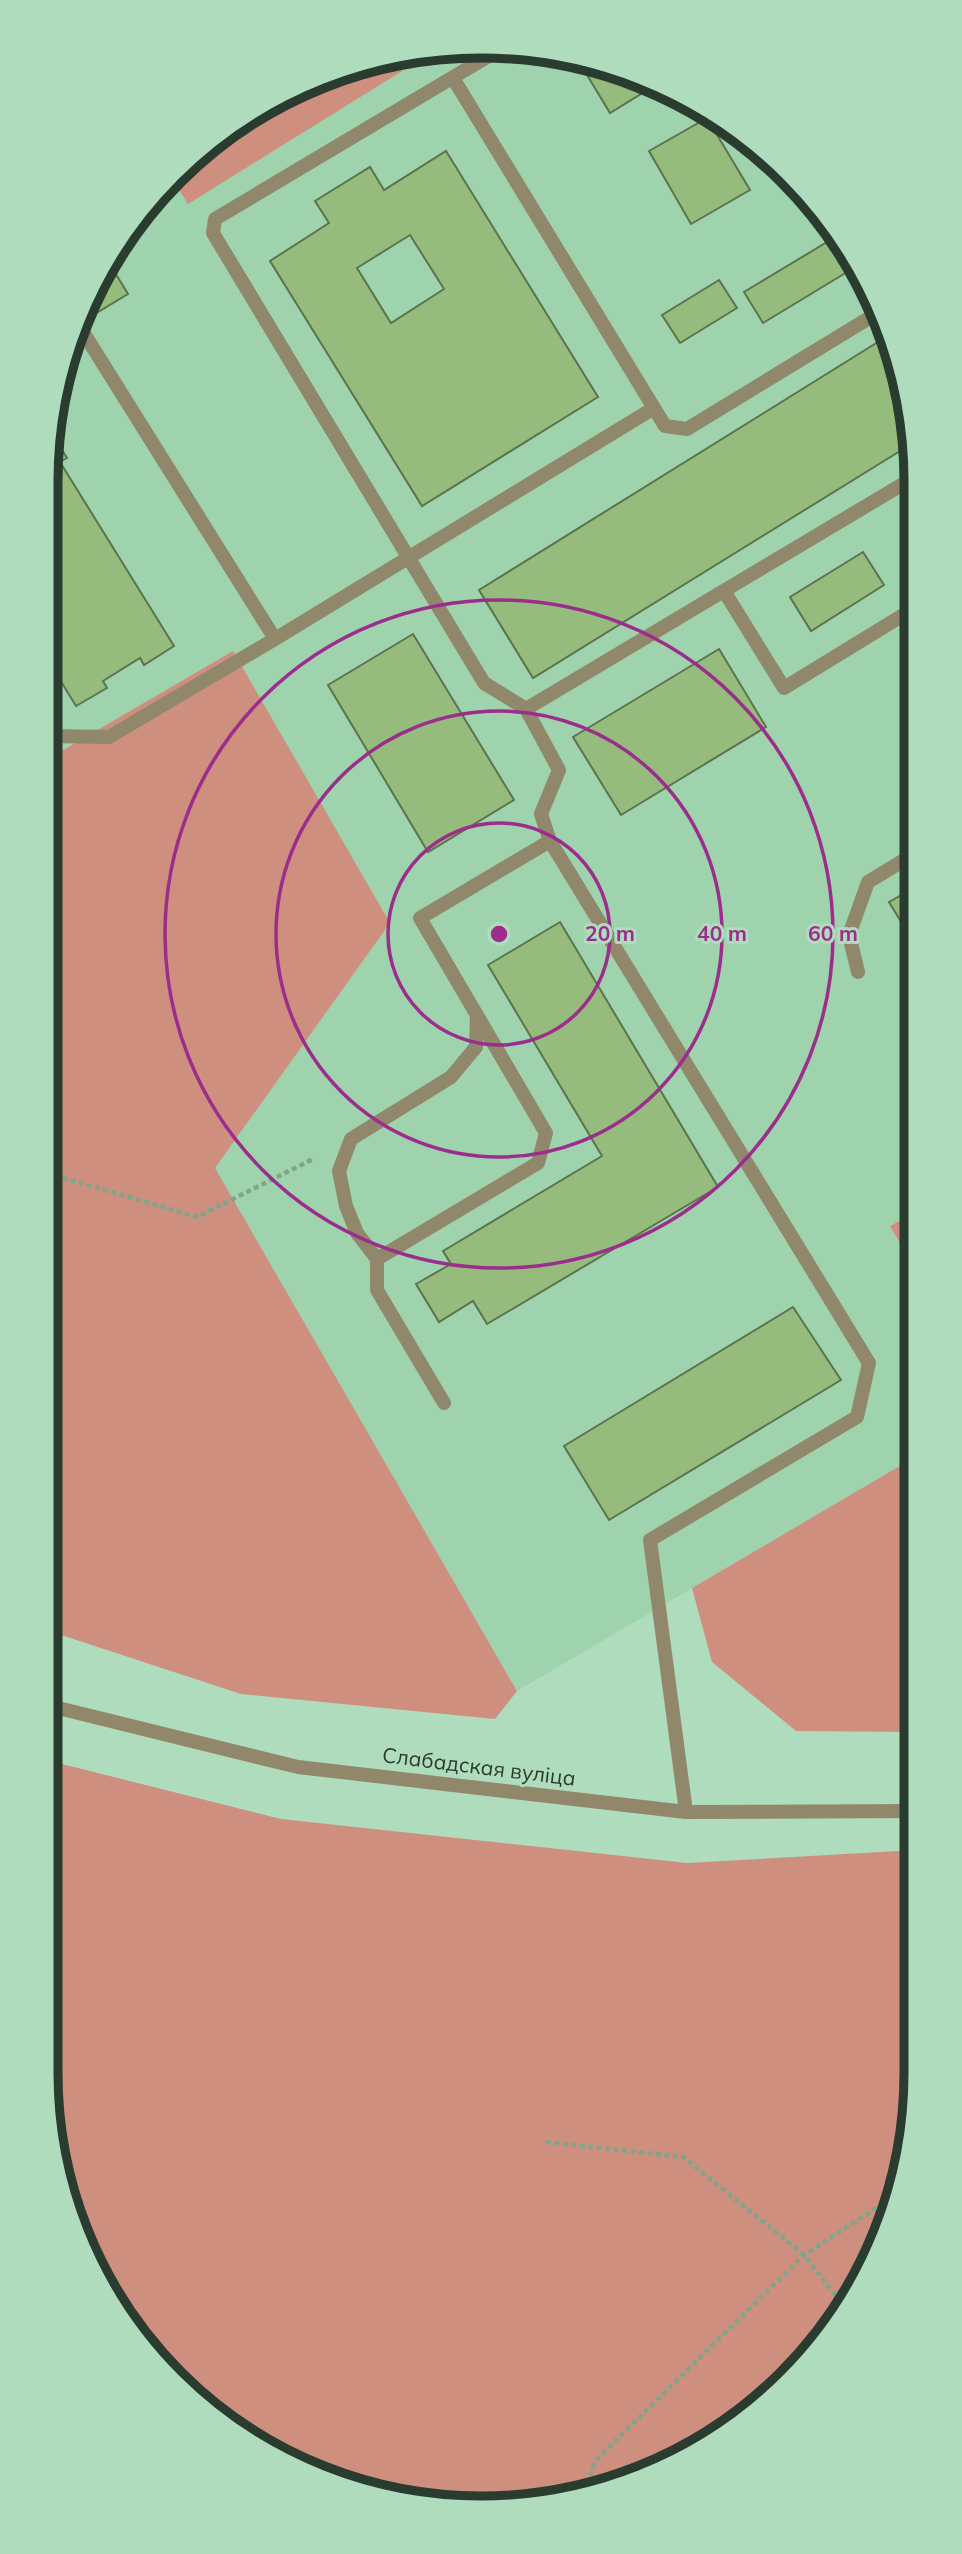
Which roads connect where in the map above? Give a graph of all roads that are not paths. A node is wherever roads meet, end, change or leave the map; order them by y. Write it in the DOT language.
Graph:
graph roads {
  1 [pos="485,58"];
  2 [pos="453,78"];
  3 [pos="871,317"];
  4 [pos="84,334"];
  5 [pos="654,408"];
  6 [pos="904,483"];
  7 [pos="408,558"];
  8 [pos="724,590"];
  9 [pos="904,615"];
  10 [pos="275,639"];
  11 [pos="526,709"];
  12 [pos="58,736"];
  13 [pos="550,841"];
  14 [pos="904,860"];
  15 [pos="858,972"];
  16 [pos="477,1014"];
  17 [pos="377,1259"];
  18 [pos="444,1403"];
  19 [pos="58,1707"];
  20 [pos="904,1811"];
  21 [pos="686,1812"];
  1 -- 2 [label="street"];
  2 -- 5 [label="street"];
  2 -- 7 [label="street"];
  3 -- 5 [label="street"];
  4 -- 10 [label="street"];
  5 -- 7 [label="street"];
  6 -- 8 [label="street"];
  7 -- 10 [label="street"];
  7 -- 11 [label="street"];
  8 -- 9 [label="street"];
  8 -- 11 [label="street"];
  10 -- 12 [label="street"];
  11 -- 13 [label="street"];
  13 -- 16 [label="street"];
  13 -- 21 [label="street"];
  14 -- 15 [label="street"];
  16 -- 17 [label="street"];
  16 -- 17 [label="street"];
  17 -- 18 [label="street"];
  19 -- 21 [label="street, Слабадская вуліца"];
  20 -- 21 [label="street, Слабадская вуліца"];
}
